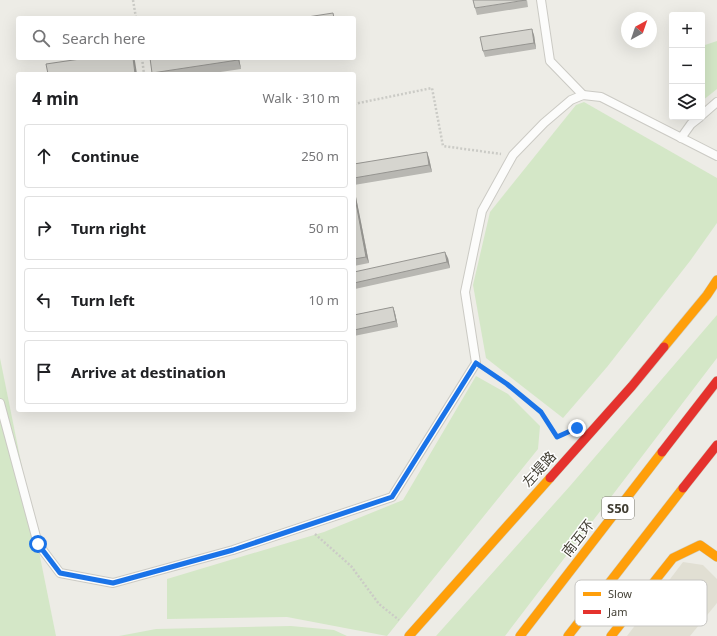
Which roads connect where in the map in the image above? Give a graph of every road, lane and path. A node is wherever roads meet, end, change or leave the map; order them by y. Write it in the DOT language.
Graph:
graph roads {
  1 [pos="133,0"];
  2 [pos="542,0"];
  3 [pos="136,16"];
  4 [pos="142,60"];
  5 [pos="144,72"];
  6 [pos="583,95"];
  7 [pos="717,102"];
  8 [pos="356,104"];
  9 [pos="705,112"];
  10 [pos="696,120"];
  11 [pos="681,138"];
  12 [pos="513,155"];
  13 [pos="717,156"];
  14 [pos="717,280"];
  15 [pos="476,363"];
  16 [pos="717,381"];
  17 [pos="0,403"];
  18 [pos="570,431"];
  19 [pos="717,445"];
  20 [pos="306,526"];
  21 [pos="717,557"];
  22 [pos="612,580"];
  23 [pos="656,580"];
  24 [pos="399,621"];
  25 [pos="576,626"];
  26 [pos="619,626"];
  27 [pos="410,636"];
  28 [pos="520,636"];
  29 [pos="568,636"];
  30 [pos="611,636"];
  1 -- 3 [label="path"];
  2 -- 6 [label="lane"];
  4 -- 5 [label="path"];
  6 -- 11 [label="lane"];
  6 -- 12 [label="lane"];
  7 -- 9 [label="lane"];
  8 -- 12 [label="path"];
  10 -- 11 [label="lane"];
  11 -- 13 [label="lane"];
  12 -- 15 [label="lane"];
  14 -- 27 [label="main road, 左堤路"];
  15 -- 18 [label="path"];
  15 -- 20 [label="lane"];
  16 -- 28 [label="main road, 南五环 / S50"];
  17 -- 20 [label="lane"];
  19 -- 22 [label="main road, S50"];
  20 -- 24 [label="path"];
  21 -- 23 [label="main road"];
  25 -- 29 [label="main road, S50"];
  26 -- 30 [label="main road"];
}
